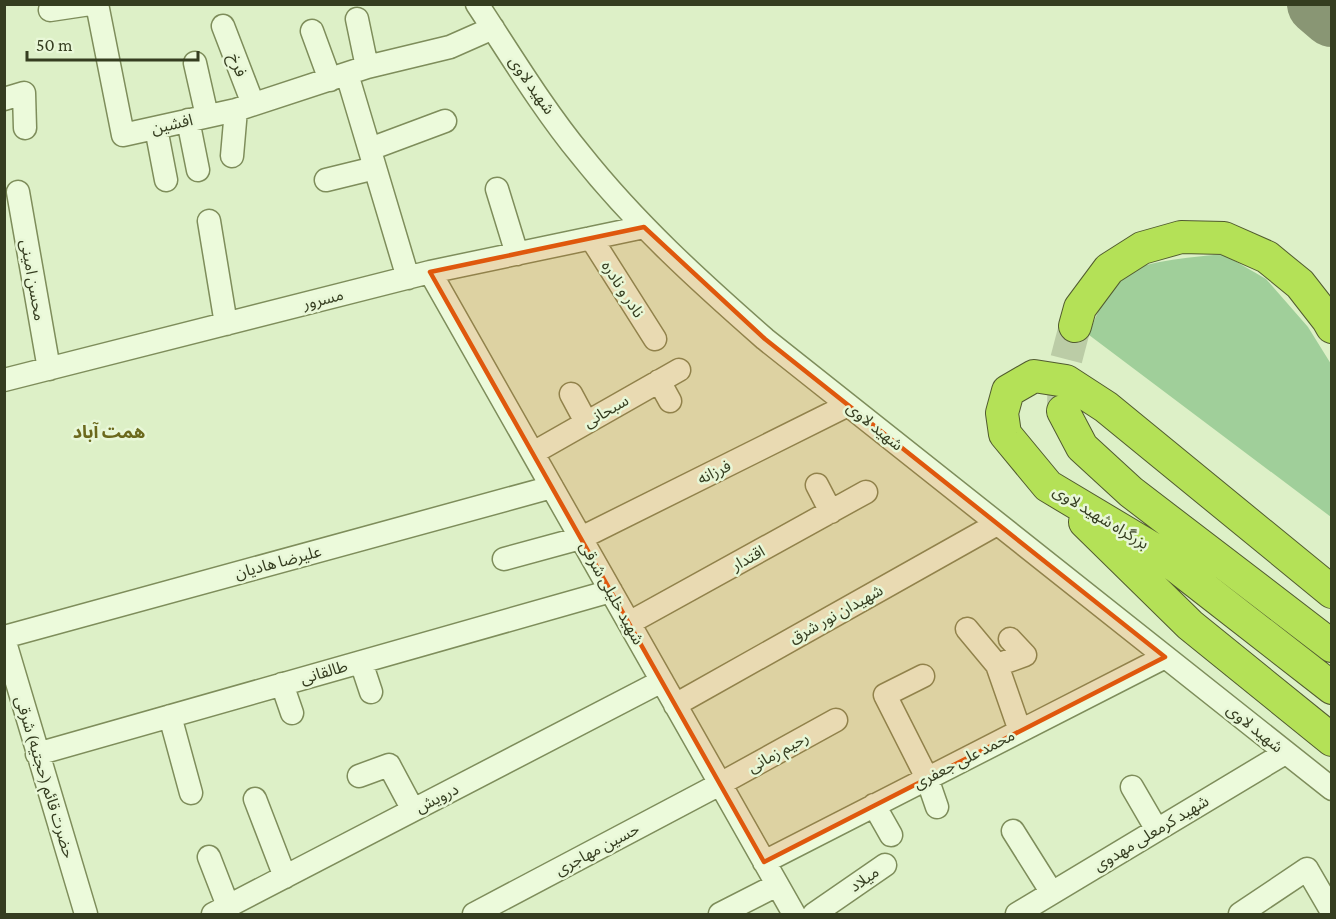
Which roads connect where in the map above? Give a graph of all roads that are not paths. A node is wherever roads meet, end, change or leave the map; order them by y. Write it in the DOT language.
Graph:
graph roads {
  1 [pos="90,4"];
  2 [pos="97,4"];
  3 [pos="477,4"];
  4 [pos="50,10"];
  5 [pos="357,19"];
  6 [pos="223,26"];
  7 [pos="493,28"];
  8 [pos="312,31"];
  9 [pos="195,63"];
  10 [pos="348,74"];
  11 [pos="4,99"];
  12 [pos="244,107"];
  13 [pos="197,118"];
  14 [pos="445,121"];
  15 [pos="25,128"];
  16 [pos="156,128"];
  17 [pos="232,156"];
  18 [pos="372,158"];
  19 [pos="198,170"];
  20 [pos="166,180"];
  21 [pos="326,180"];
  22 [pos="497,189"];
  23 [pos="18,192"];
  24 [pos="209,221"];
  25 [pos="644,227"];
  26 [pos="591,238"];
  27 [pos="516,254"];
  28 [pos="430,272"];
  29 [pos="408,278"];
  30 [pos="226,324"];
  31 [pos="1075,326"];
  32 [pos="1332,327"];
  33 [pos="655,339"];
  34 [pos="49,369"];
  35 [pos="4,380"];
  36 [pos="570,394"];
  37 [pos="670,401"];
  38 [pos="848,405"];
  39 [pos="1063,411"];
  40 [pos="586,422"];
  41 [pos="533,453"];
  42 [pos="817,485"];
  43 [pos="1048,486"];
  44 [pos="552,487"];
  45 [pos="866,492"];
  46 [pos="831,512"];
  47 [pos="998,524"];
  48 [pos="581,538"];
  49 [pos="504,559"];
  50 [pos="611,591"];
  51 [pos="1332,592"];
  52 [pos="629,623"];
  53 [pos="967,629"];
  54 [pos="4,638"];
  55 [pos="1010,639"];
  56 [pos="1332,646"];
  57 [pos="1165,657"];
  58 [pos="361,662"];
  59 [pos="997,665"];
  60 [pos="923,676"];
  61 [pos="10,677"];
  62 [pos="662,681"];
  63 [pos="282,684"];
  64 [pos="1332,688"];
  65 [pos="371,692"];
  66 [pos="675,705"];
  67 [pos="292,713"];
  68 [pos="170,716"];
  69 [pos="836,720"];
  70 [pos="1020,730"];
  71 [pos="1332,740"];
  72 [pos="1285,753"];
  73 [pos="37,754"];
  74 [pos="359,776"];
  75 [pos="927,778"];
  76 [pos="720,784"];
  77 [pos="1132,787"];
  78 [pos="1332,789"];
  79 [pos="191,793"];
  80 [pos="255,799"];
  81 [pos="874,805"];
  82 [pos="938,807"];
  83 [pos="413,810"];
  84 [pos="1157,830"];
  85 [pos="1013,831"];
  86 [pos="891,835"];
  87 [pos="209,856"];
  88 [pos="764,862"];
  89 [pos="885,864"];
  90 [pos="285,877"];
  91 [pos="777,885"];
  92 [pos="1052,893"];
  93 [pos="220,910"];
  94 [pos="1332,912"];
  95 [pos="86,915"];
  96 [pos="474,915"];
  97 [pos="720,915"];
  98 [pos="794,915"];
  99 [pos="814,915"];
  100 [pos="1017,915"];
  101 [pos="1240,915"];
  1 -- 4 [label="street"];
  2 -- 16 [label="street, افشین"];
  3 -- 7 [label="street, شهید لاوی"];
  5 -- 10 [label="street"];
  6 -- 12 [label="street, فرخ"];
  7 -- 10 [label="street, افشین"];
  7 -- 25 [label="street, شهید لاوی"];
  8 -- 10 [label="street"];
  9 -- 13 [label="street"];
  10 -- 12 [label="street, افشین"];
  10 -- 18 [label="street"];
  11 -- 15 [label="street"];
  12 -- 13 [label="street, افشین"];
  12 -- 17 [label="street"];
  13 -- 16 [label="street, افشین"];
  13 -- 19 [label="street"];
  14 -- 18 [label="street"];
  16 -- 20 [label="street"];
  18 -- 21 [label="street"];
  18 -- 29 [label="street"];
  22 -- 27 [label="street"];
  23 -- 34 [label="street, محسن امینی"];
  24 -- 30 [label="street"];
  25 -- 26 [label="street, مسرور"];
  25 -- 38 [label="street, شهید لاوی"];
  26 -- 27 [label="street, مسرور"];
  26 -- 33 [label="street, نادر و نادره"];
  27 -- 28 [label="street, مسرور"];
  28 -- 29 [label="street, مسرور"];
  28 -- 41 [label="street, شهید خلیلی شرقی"];
  29 -- 30 [label="street, مسرور"];
  30 -- 34 [label="street, مسرور"];
  31 -- 32 [label="highway"];
  34 -- 35 [label="street, مسرور"];
  36 -- 40 [label="street"];
  37 -- 40 [label="street, سبحانی"];
  38 -- 47 [label="street, شهید لاوی"];
  38 -- 48 [label="street, فرزانه"];
  39 -- 56 [label="highway"];
  40 -- 41 [label="street, سبحانی"];
  41 -- 44 [label="street, شهید خلیلی شرقی"];
  42 -- 46 [label="street"];
  43 -- 51 [label="highway, بزرگراه شهید لاوی"];
  43 -- 64 [label="highway, بزرگراه شهید لاوی"];
  43 -- 71 [label="highway"];
  44 -- 48 [label="street, شهید خلیلی شرقی"];
  44 -- 54 [label="street, علیرضا هادیان"];
  45 -- 46 [label="street, اقتدار"];
  46 -- 52 [label="street, اقتدار"];
  47 -- 57 [label="street, شهید لاوی"];
  47 -- 66 [label="street, شهیدان نور شرق"];
  48 -- 49 [label="street, فرزانه"];
  48 -- 50 [label="street, شهید خلیلی شرقی"];
  50 -- 52 [label="street, شهید خلیلی شرقی"];
  50 -- 58 [label="street, طالقانی"];
  52 -- 62 [label="street, شهید خلیلی شرقی"];
  53 -- 59 [label="street"];
  54 -- 61 [label="street, حضرت قائم (حجتیه) شرقی"];
  55 -- 59 [label="street"];
  57 -- 70 [label="street, محمد علی جعفری"];
  57 -- 72 [label="street, شهید لاوی"];
  58 -- 63 [label="street, طالقانی"];
  58 -- 65 [label="street"];
  59 -- 70 [label="street"];
  60 -- 75 [label="street"];
  61 -- 73 [label="street, حضرت قائم (حجتیه) شرقی"];
  62 -- 66 [label="street, شهید خلیلی شرقی"];
  62 -- 83 [label="street, درویش"];
  63 -- 67 [label="street"];
  63 -- 68 [label="street, طالقانی"];
  66 -- 76 [label="street, شهید خلیلی شرقی"];
  68 -- 73 [label="street, طالقانی"];
  68 -- 79 [label="street"];
  69 -- 76 [label="street, رحیم زمانی"];
  70 -- 75 [label="street, محمد علی جعفری"];
  72 -- 78 [label="street, شهید لاوی"];
  72 -- 84 [label="street, شهید کرمعلی مهدوی"];
  73 -- 95 [label="street, حضرت قائم (حجتیه) شرقی"];
  74 -- 83 [label="street"];
  75 -- 81 [label="street, محمد علی جعفری"];
  75 -- 82 [label="street"];
  76 -- 88 [label="street, شهید خلیلی شرقی"];
  76 -- 96 [label="street, حسین مهاجری"];
  77 -- 84 [label="street"];
  80 -- 90 [label="street"];
  81 -- 86 [label="street"];
  81 -- 88 [label="street, محمد علی جعفری"];
  83 -- 90 [label="street, درویش"];
  84 -- 92 [label="street, شهید کرمعلی مهدوی"];
  85 -- 92 [label="street"];
  87 -- 93 [label="street"];
  88 -- 91 [label="street, شهید خلیلی شرقی"];
  89 -- 99 [label="street, میلاد"];
  90 -- 93 [label="street, درویش"];
  91 -- 97 [label="street"];
  91 -- 98 [label="street, شهید خلیلی شرقی"];
  92 -- 100 [label="street, شهید کرمعلی مهدوی"];
  94 -- 101 [label="street"];
}
